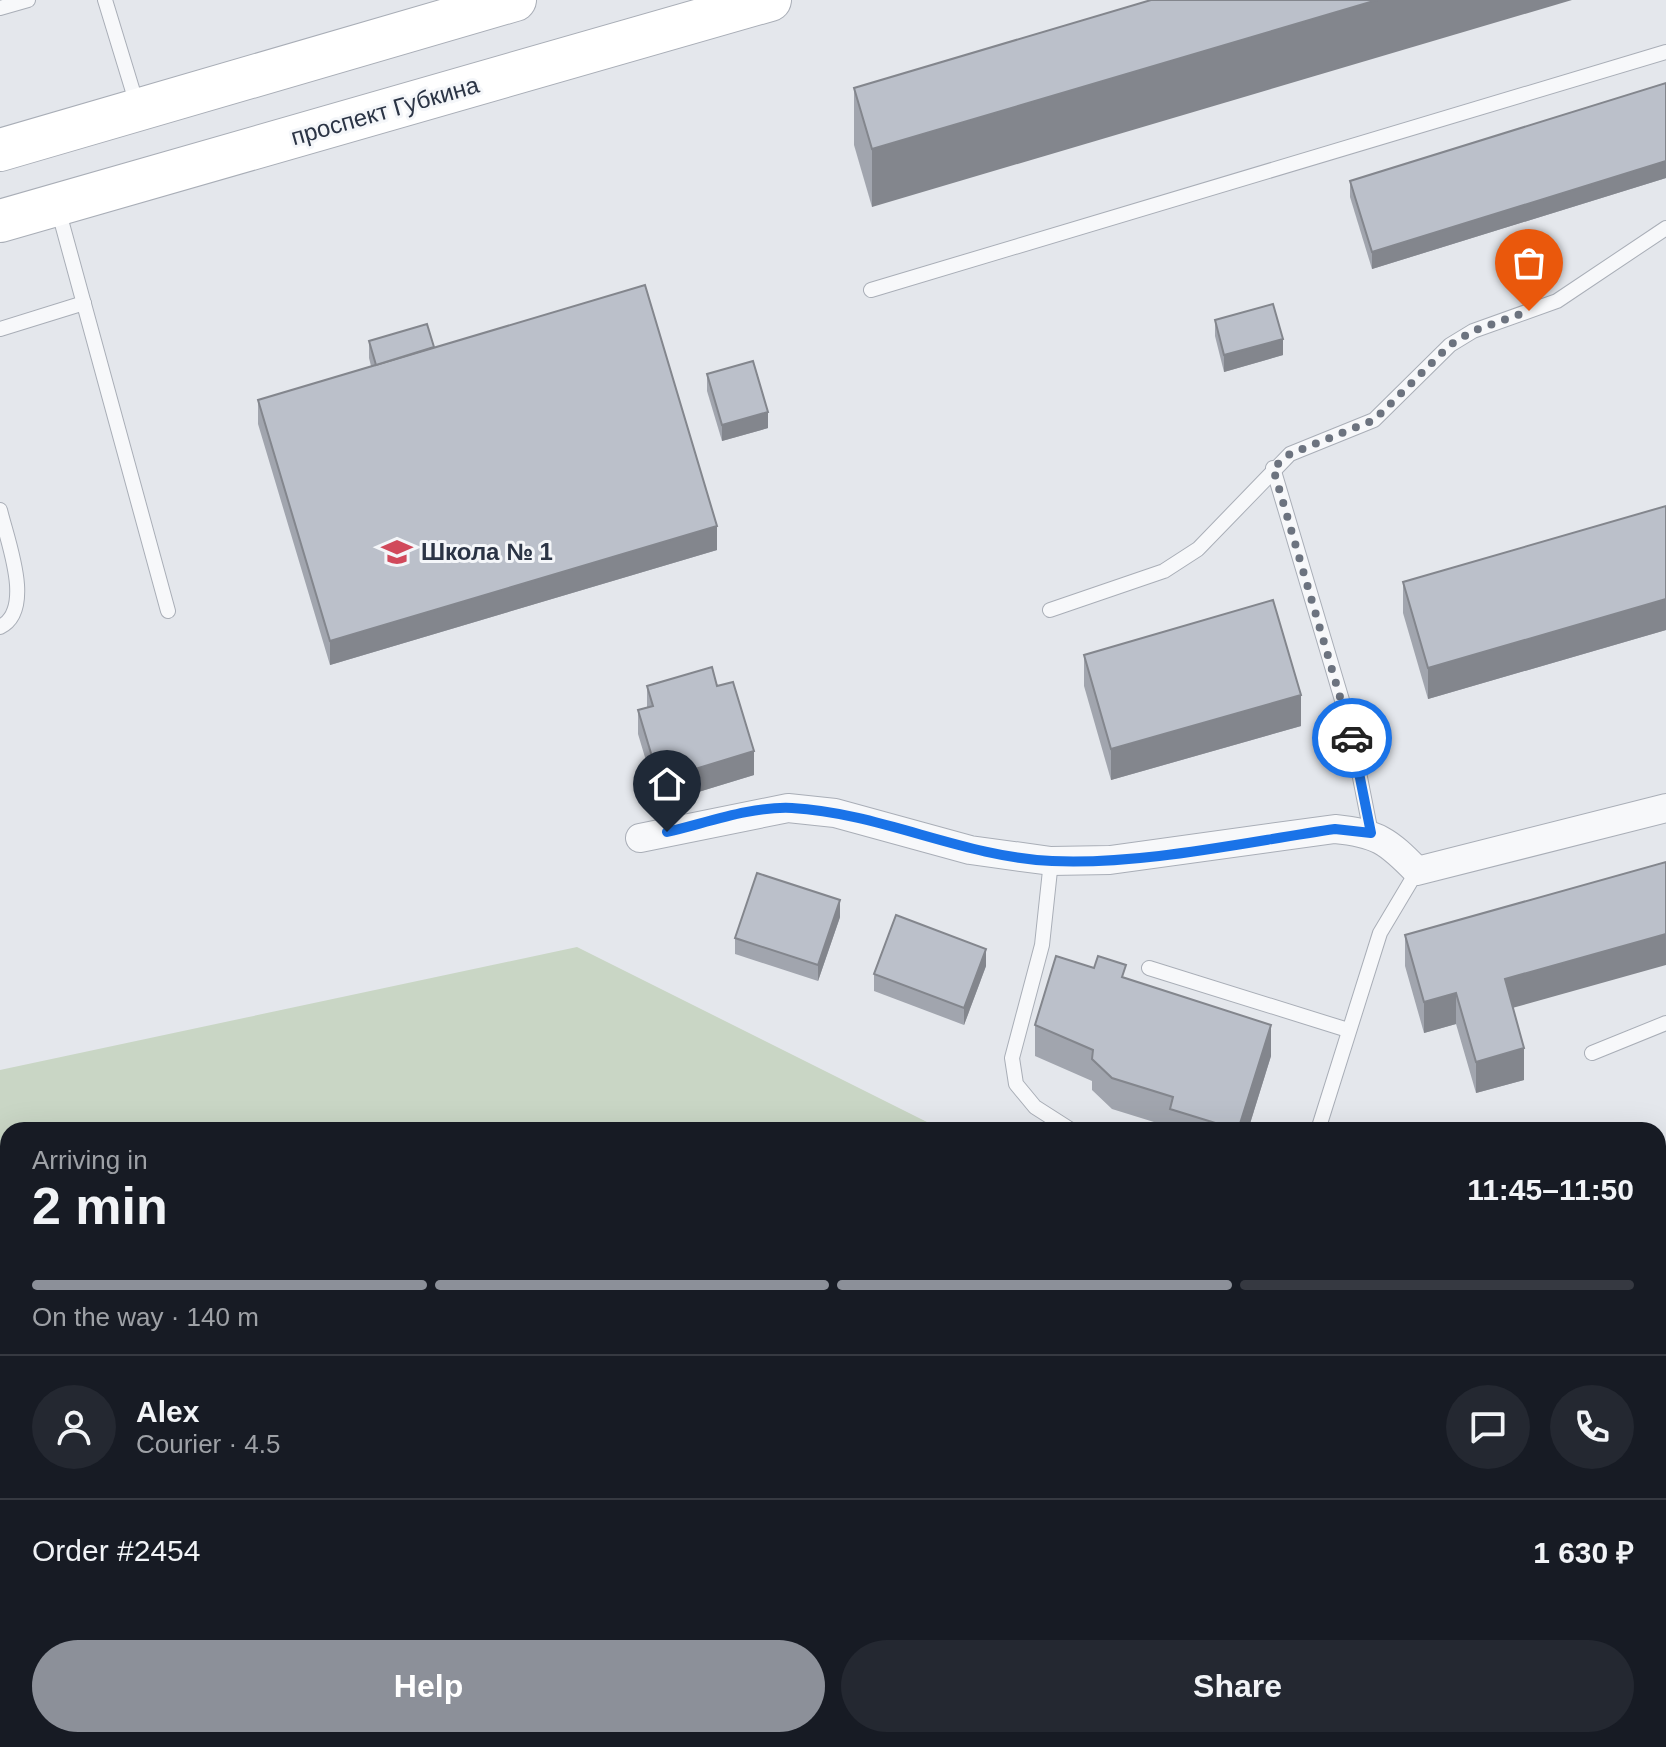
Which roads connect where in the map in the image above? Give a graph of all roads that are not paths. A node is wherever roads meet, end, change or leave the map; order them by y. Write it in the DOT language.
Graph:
graph roads {
  1 [pos="28,0"];
  2 [pos="105,0"];
  3 [pos="515,0"];
  4 [pos="770,0"];
  5 [pos="0,8"];
  6 [pos="1666,52"];
  7 [pos="138,108"];
  8 [pos="0,150"];
  9 [pos="57,205"];
  10 [pos="0,221"];
  11 [pos="1666,228"];
  12 [pos="871,290"];
  13 [pos="84,303"];
  14 [pos="0,329"];
  15 [pos="1273,468"];
  16 [pos="0,510"];
  17 [pos="1050,610"];
  18 [pos="168,611"];
  19 [pos="0,627"];
  20 [pos="1666,808"];
  21 [pos="1371,833"];
  22 [pos="640,838"];
  23 [pos="1051,861"];
  24 [pos="1417,871"];
  25 [pos="1149,968"];
  26 [pos="1666,1023"];
  27 [pos="1348,1030"];
  28 [pos="1592,1053"];
  29 [pos="1058,1122"];
  30 [pos="1320,1122"];
  1 -- 5 [label="lane"];
  2 -- 7 [label="lane"];
  3 -- 7 [label="main road"];
  4 -- 9 [label="main road, проспект Губкина"];
  6 -- 12 [label="lane"];
  7 -- 8 [label="main road"];
  9 -- 10 [label="main road, проспект Губкина"];
  9 -- 13 [label="lane"];
  11 -- 15 [label="lane"];
  13 -- 14 [label="lane"];
  13 -- 18 [label="lane"];
  15 -- 17 [label="lane"];
  15 -- 21 [label="lane"];
  16 -- 19 [label="lane"];
  20 -- 24 [label="street"];
  21 -- 23 [label="street"];
  21 -- 24 [label="street"];
  22 -- 23 [label="street"];
  23 -- 29 [label="lane"];
  24 -- 27 [label="lane"];
  25 -- 27 [label="lane"];
  26 -- 28 [label="lane"];
  27 -- 30 [label="lane"];
}
